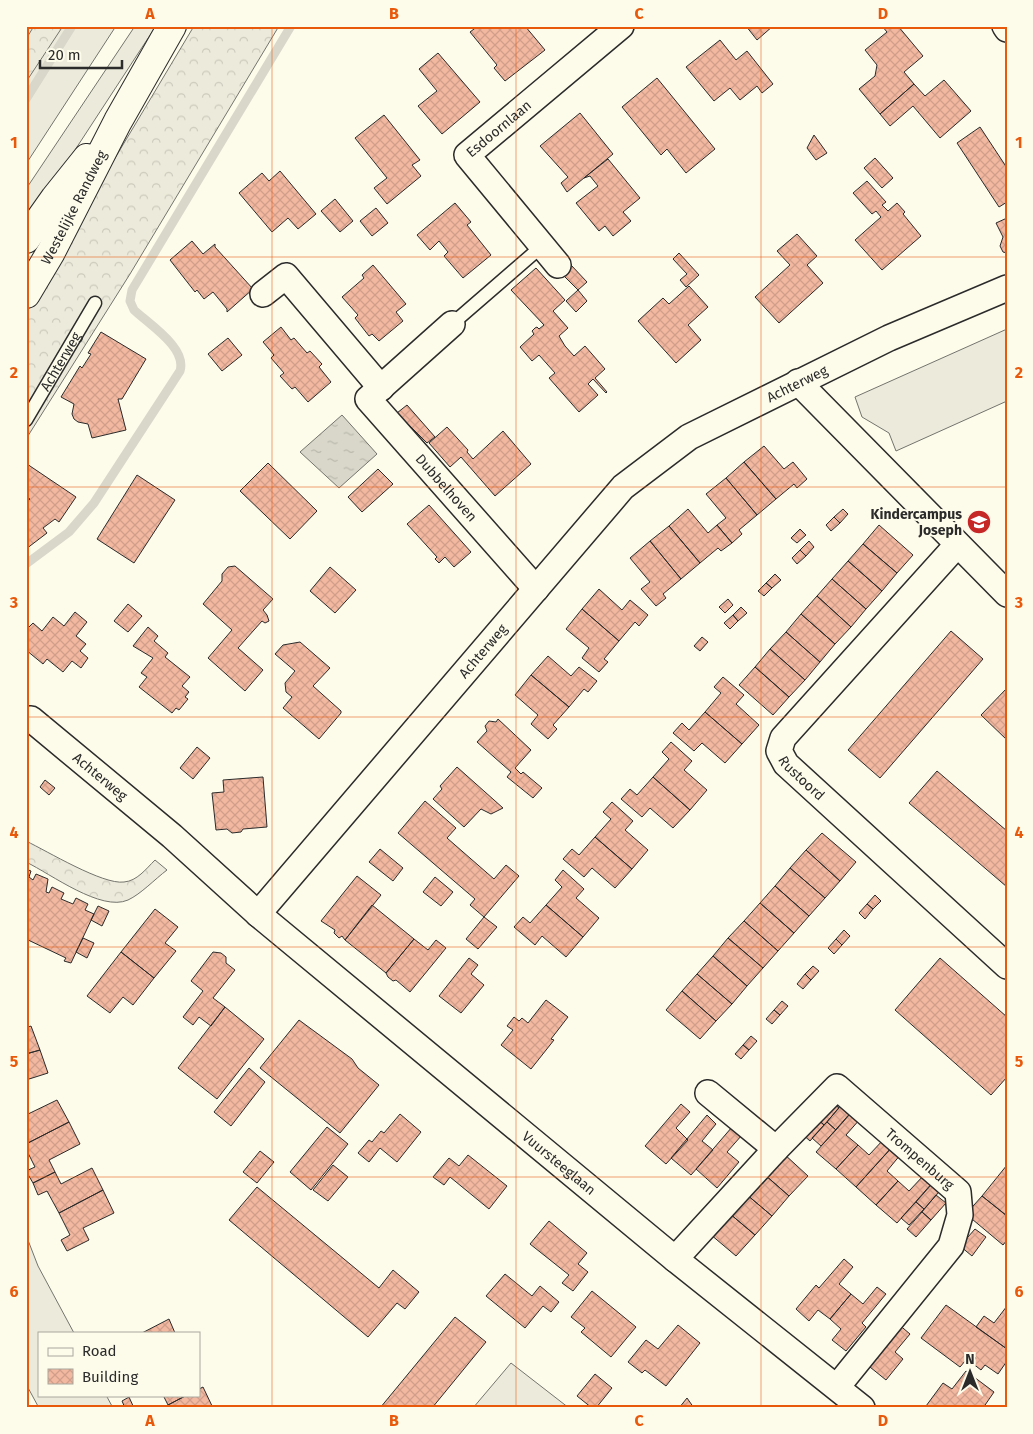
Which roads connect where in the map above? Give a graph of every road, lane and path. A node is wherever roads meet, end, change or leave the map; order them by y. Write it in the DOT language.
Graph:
graph roads {
  1 [pos="172,26"];
  2 [pos="621,26"];
  3 [pos="118,121"];
  4 [pos="26,239"];
  5 [pos="542,246"];
  6 [pos="558,265"];
  7 [pos="1007,288"];
  8 [pos="26,294"];
  9 [pos="263,294"];
  10 [pos="95,303"];
  11 [pos="452,324"];
  12 [pos="798,382"];
  13 [pos="381,388"];
  14 [pos="26,420"];
  15 [pos="957,546"];
  16 [pos="536,589"];
  17 [pos="1007,594"];
  18 [pos="29,718"];
  19 [pos="258,914"];
  20 [pos="1007,966"];
  21 [pos="708,1092"];
  22 [pos="776,1149"];
  23 [pos="675,1259"];
  24 [pos="837,1387"];
  25 [pos="862,1408"];
  1 -- 3 [label="main road, Westelijke Randweg"];
  2 -- 5 [label="street, Esdoornlaan"];
  3 -- 4 [label="main road, Westelijke Randweg"];
  3 -- 8 [label="main road, Westelijke Randweg"];
  5 -- 6 [label="street, Esdoornlaan"];
  5 -- 11 [label="lane"];
  7 -- 12 [label="street, Achterweg"];
  9 -- 13 [label="street"];
  10 -- 14 [label="lane, Achterweg"];
  11 -- 13 [label="street, Dubbelhoven"];
  12 -- 15 [label="street"];
  12 -- 16 [label="street, Achterweg"];
  13 -- 16 [label="street, Dubbelhoven"];
  15 -- 17 [label="street"];
  15 -- 20 [label="street, Rustoord"];
  16 -- 19 [label="street, Achterweg"];
  18 -- 19 [label="street, Achterweg"];
  19 -- 23 [label="street, Vuursteeglaan"];
  21 -- 22 [label="street"];
  22 -- 23 [label="street, Trompenburg"];
  22 -- 24 [label="street, Trompenburg"];
  23 -- 24 [label="street, Vuursteeglaan"];
  24 -- 25 [label="street, Vuursteeglaan"];
}
